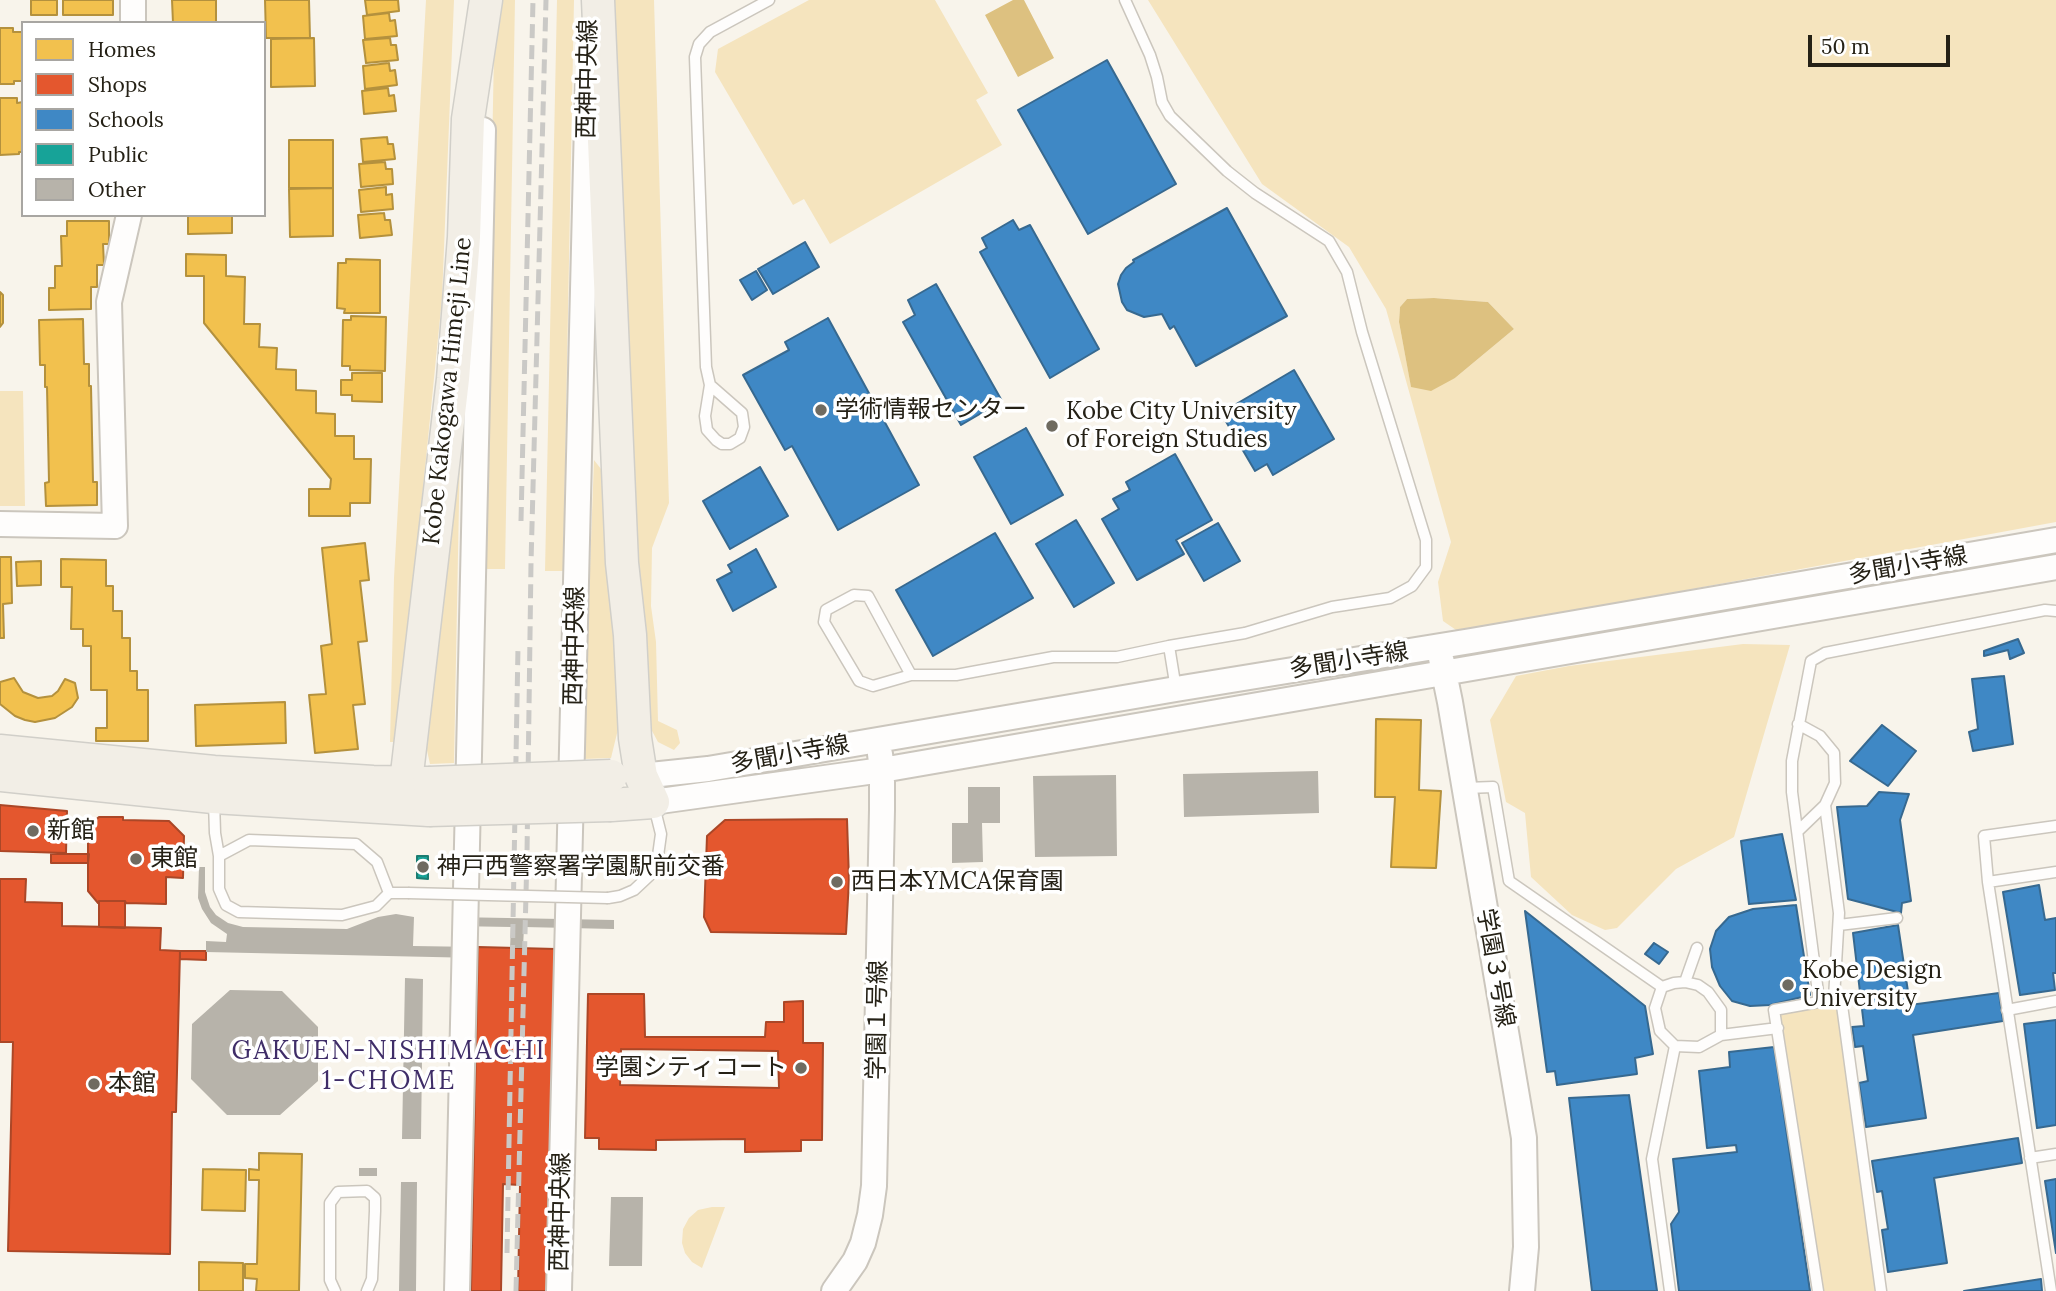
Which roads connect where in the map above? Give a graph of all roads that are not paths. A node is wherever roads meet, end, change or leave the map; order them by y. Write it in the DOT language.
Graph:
graph roads {
  1 [pos="133,0"];
  2 [pos="590,0"];
  3 [pos="598,0"];
  4 [pos="769,0"];
  5 [pos="1125,0"];
  6 [pos="486,4"];
  7 [pos="133,21"];
  8 [pos="129,217"];
  9 [pos="709,385"];
  10 [pos="0,524"];
  11 [pos="2056,540"];
  12 [pos="2056,567"];
  13 [pos="2056,611"];
  14 [pos="1169,646"];
  15 [pos="1438,647"];
  16 [pos="1444,673"];
  17 [pos="911,675"];
  18 [pos="1176,689"];
  19 [pos="1798,724"];
  20 [pos="877,740"];
  21 [pos="0,751"];
  22 [pos="882,769"];
  23 [pos="0,775"];
  24 [pos="1465,788"];
  25 [pos="629,789"];
  26 [pos="421,792"];
  27 [pos="214,797"];
  28 [pos="1825,804"];
  29 [pos="2056,826"];
  30 [pos="1798,831"];
  31 [pos="219,856"];
  32 [pos="2056,872"];
  33 [pos="1988,882"];
  34 [pos="389,893"];
  35 [pos="1897,918"];
  36 [pos="1839,925"];
  37 [pos="1697,948"];
  38 [pos="1685,982"];
  39 [pos="1662,987"];
  40 [pos="1834,998"];
  41 [pos="1819,1000"];
  42 [pos="2056,1001"];
  43 [pos="2007,1010"];
  44 [pos="1778,1028"];
  45 [pos="1721,1035"];
  46 [pos="1675,1046"];
  47 [pos="2056,1154"];
  48 [pos="2030,1158"];
  49 [pos="335,1291"];
  50 [pos="367,1291"];
  51 [pos="457,1291"];
  52 [pos="559,1291"];
  53 [pos="834,1291"];
  54 [pos="1522,1291"];
  55 [pos="1670,1291"];
  56 [pos="1818,1291"];
  57 [pos="1881,1291"];
  58 [pos="2051,1291"];
  1 -- 7 [label="street"];
  2 -- 52 [label="street, 西神中央線"];
  3 -- 25 [label="main road"];
  4 -- 9 [label="lane"];
  5 -- 14 [label="lane"];
  6 -- 26 [label="main road, Kobe Kakogawa Himeji Line"];
  6 -- 51 [label="street"];
  8 -- 10 [label="street"];
  9 -- 9 [label="lane"];
  11 -- 15 [label="street, 多聞小寺線"];
  12 -- 16 [label="street, 多聞小寺線"];
  13 -- 19 [label="lane"];
  14 -- 17 [label="lane"];
  14 -- 18 [label="lane"];
  15 -- 16 [label="street, 学園３号線"];
  15 -- 18 [label="street, 多聞小寺線"];
  16 -- 22 [label="street, 多聞小寺線"];
  16 -- 24 [label="street, 学園３号線"];
  17 -- 17 [label="lane"];
  18 -- 20 [label="street, 多聞小寺線"];
  19 -- 28 [label="lane"];
  19 -- 30 [label="lane"];
  20 -- 22 [label="street, 学園１号線"];
  20 -- 25 [label="street, 多聞小寺線"];
  21 -- 26 [label="main road"];
  22 -- 25 [label="street, 多聞小寺線"];
  22 -- 53 [label="street, 学園１号線"];
  23 -- 27 [label="main road"];
  24 -- 39 [label="lane"];
  24 -- 54 [label="street, 学園３号線"];
  25 -- 26 [label="main road, bridge"];
  25 -- 34 [label="lane, bridge"];
  26 -- 27 [label="main road"];
  27 -- 31 [label="lane"];
  28 -- 30 [label="lane"];
  28 -- 36 [label="lane"];
  29 -- 33 [label="lane"];
  30 -- 41 [label="lane"];
  31 -- 34 [label="lane"];
  31 -- 34 [label="lane"];
  32 -- 33 [label="lane"];
  33 -- 43 [label="lane"];
  35 -- 36 [label="lane"];
  36 -- 40 [label="lane"];
  37 -- 38 [label="lane"];
  38 -- 39 [label="lane"];
  38 -- 45 [label="lane"];
  39 -- 46 [label="lane"];
  40 -- 41 [label="lane"];
  40 -- 57 [label="lane"];
  41 -- 44 [label="lane"];
  42 -- 43 [label="lane"];
  43 -- 48 [label="lane"];
  44 -- 45 [label="lane"];
  44 -- 56 [label="lane"];
  45 -- 46 [label="lane"];
  46 -- 55 [label="lane"];
  47 -- 48 [label="lane"];
  48 -- 58 [label="lane"];
  49 -- 50 [label="lane"];
}
